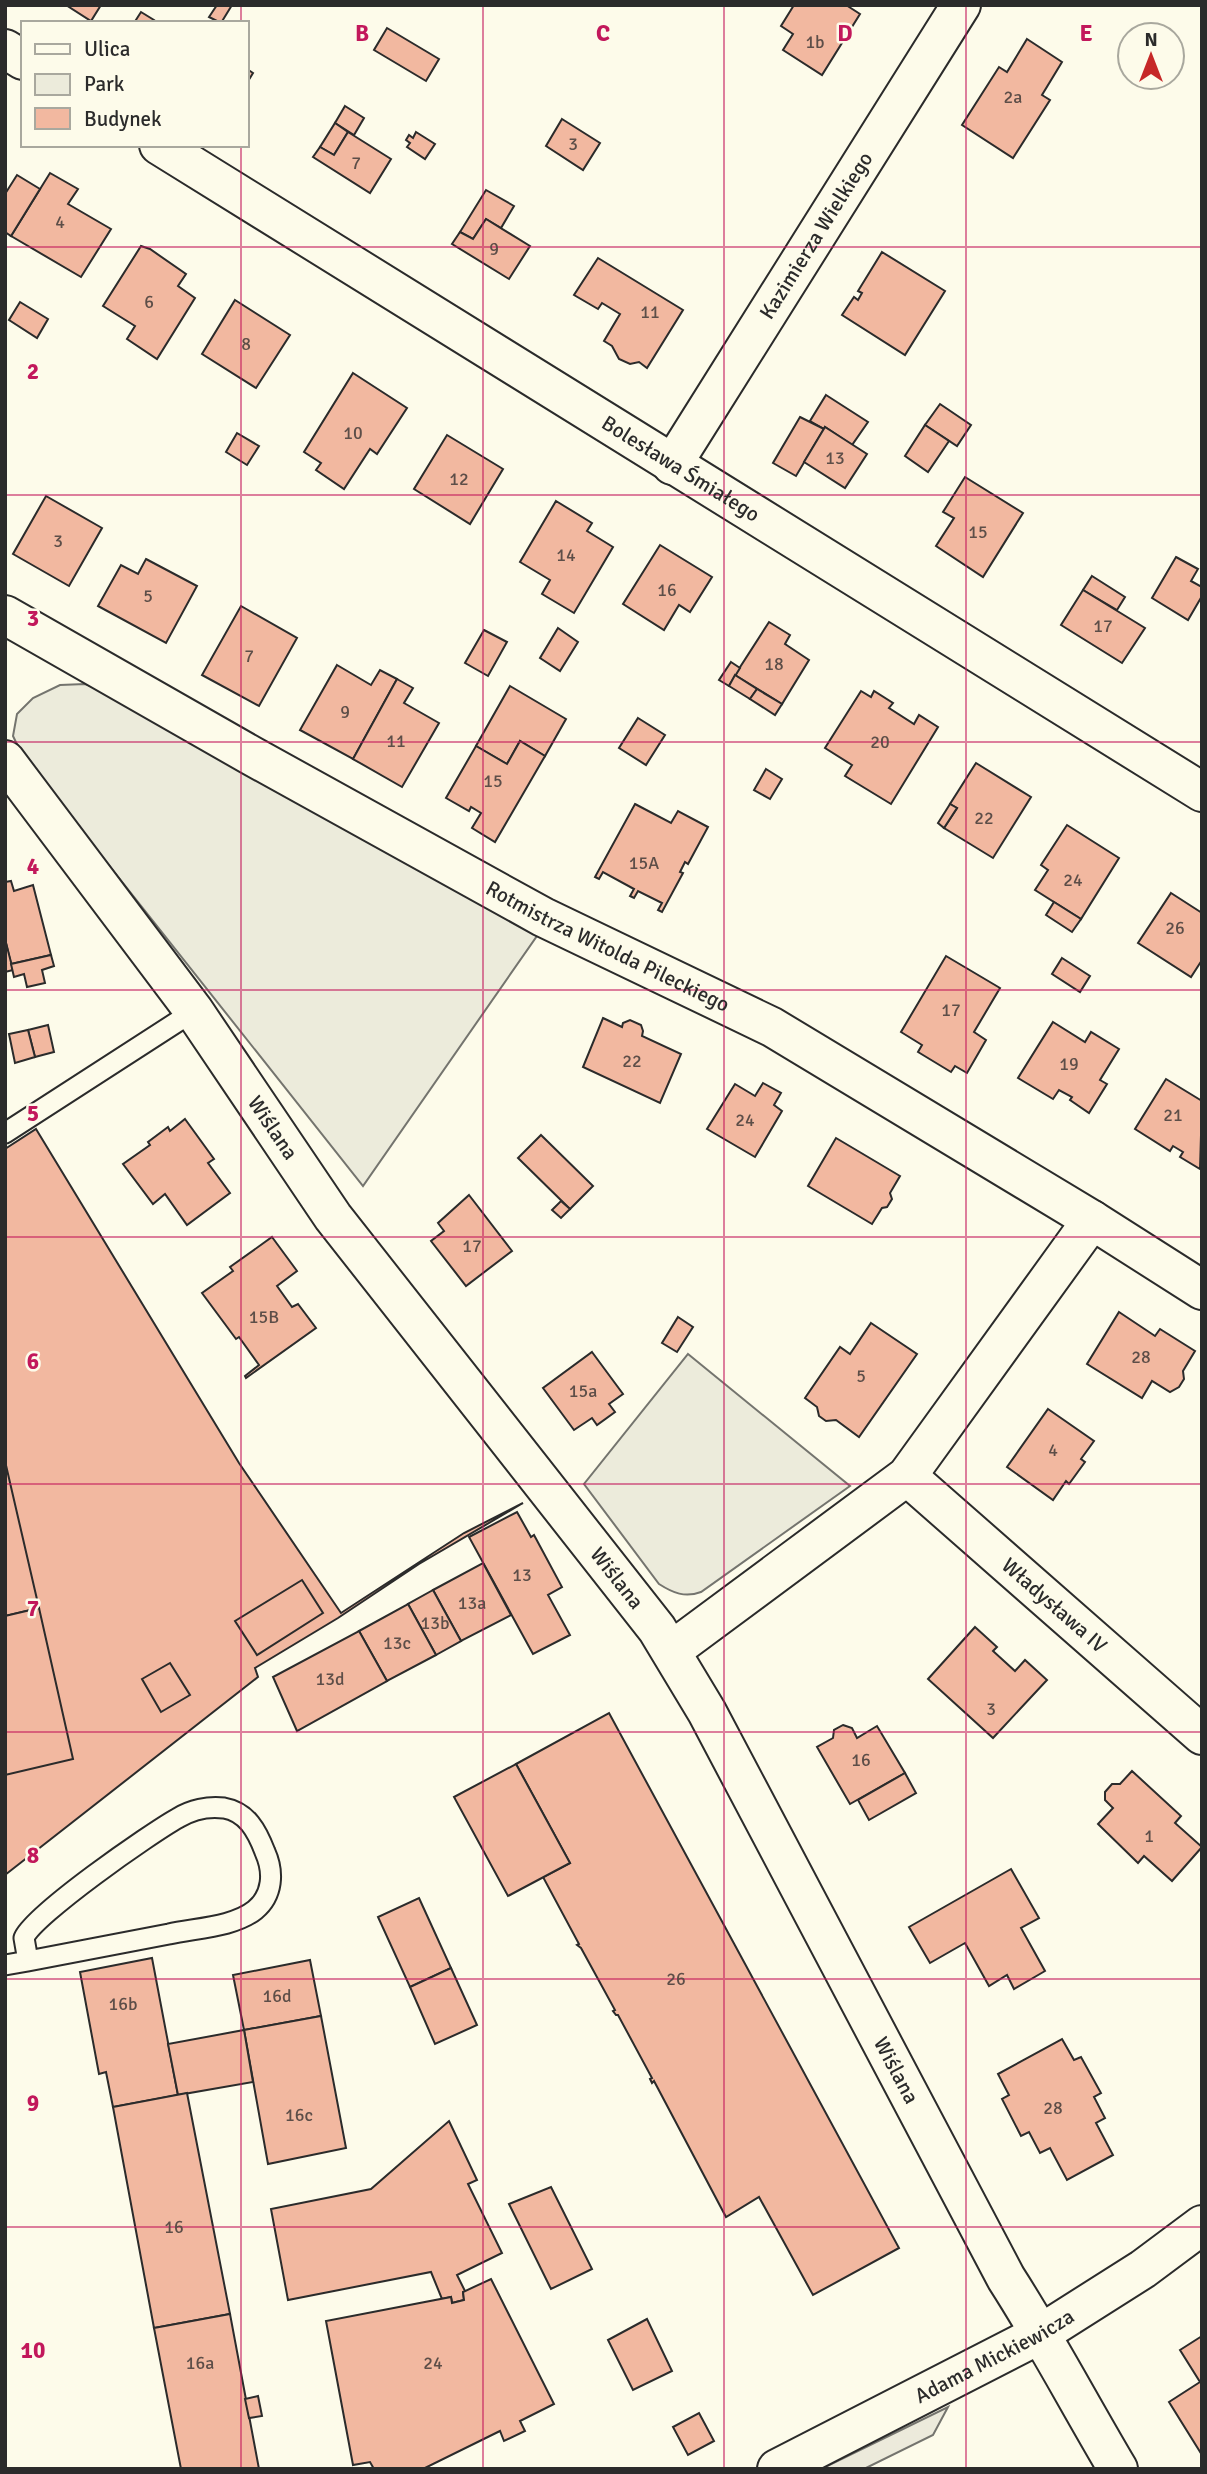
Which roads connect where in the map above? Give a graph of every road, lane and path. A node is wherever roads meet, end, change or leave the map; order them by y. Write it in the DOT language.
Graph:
graph roads {
  1 [pos="961,5"];
  2 [pos="5,49"];
  3 [pos="21,59"];
  4 [pos="162,147"];
  5 [pos="672,465"];
  6 [pos="5,615"];
  7 [pos="5,760"];
  8 [pos="1202,792"];
  9 [pos="194,1011"];
  10 [pos="5,1133"];
  11 [pos="1092,1220"];
  12 [pos="1202,1290"];
  13 [pos="907,1476"];
  14 [pos="671,1651"];
  15 [pos="1202,1735"];
  16 [pos="28,1961"];
  17 [pos="5,1965"];
  18 [pos="1202,2225"];
  19 [pos="1042,2333"];
  20 [pos="777,2469"];
  21 [pos="1118,2469"];
  1 -- 5 [label="street, Kazimierza Wielkiego"];
  2 -- 3 [label="street"];
  4 -- 5 [label="street, Bolesława Śmiałego"];
  5 -- 8 [label="street, Bolesława Śmiałego"];
  6 -- 11 [label="street, Rotmistrza Witolda Pileckiego"];
  7 -- 9 [label="street, Wiślana"];
  9 -- 10 [label="lane"];
  9 -- 14 [label="street, Wiślana"];
  11 -- 12 [label="street, Rotmistrza Witolda Pileckiego"];
  11 -- 13 [label="street"];
  13 -- 14 [label="street"];
  13 -- 15 [label="street, Władysława IV"];
  14 -- 19 [label="street, Wiślana"];
  16 -- 16 [label="lane"];
  16 -- 17 [label="lane"];
  18 -- 19 [label="street, Adama Mickiewicza"];
  19 -- 20 [label="street, Adama Mickiewicza"];
  19 -- 21 [label="street, Wiślana"];
}
